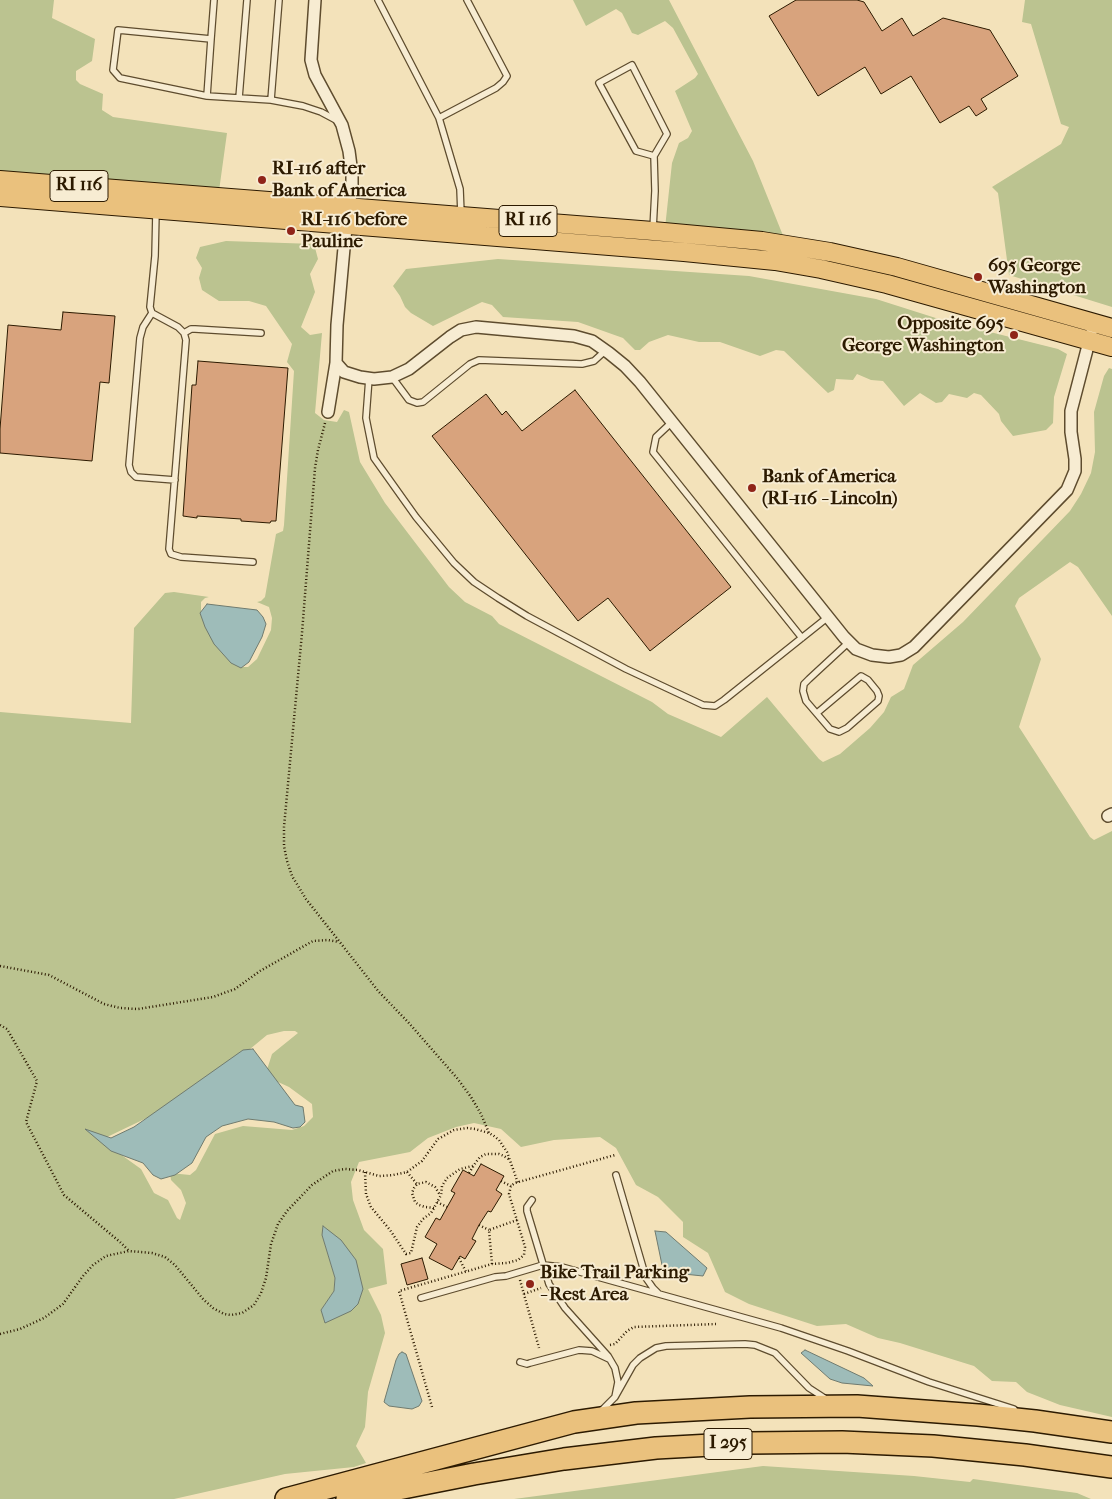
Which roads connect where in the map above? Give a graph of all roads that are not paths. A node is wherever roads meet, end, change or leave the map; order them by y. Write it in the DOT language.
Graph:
graph roads {
  1 [pos="214,0"];
  2 [pos="247,0"];
  3 [pos="279,0"];
  4 [pos="315,0"];
  5 [pos="378,0"];
  6 [pos="467,0"];
  7 [pos="211,40"];
  8 [pos="206,96"];
  9 [pos="239,98"];
  10 [pos="271,100"];
  11 [pos="439,118"];
  12 [pos="342,125"];
  13 [pos="654,156"];
  14 [pos="0,180"];
  15 [pos="158,192"];
  16 [pos="0,198"];
  17 [pos="350,207"];
  18 [pos="156,210"];
  19 [pos="461,216"];
  20 [pos="347,225"];
  21 [pos="653,231"];
  22 [pos="152,313"];
  23 [pos="1094,323"];
  24 [pos="1112,328"];
  25 [pos="184,333"];
  26 [pos="261,333"];
  27 [pos="1089,340"];
  28 [pos="1112,347"];
  29 [pos="606,350"];
  30 [pos="336,362"];
  31 [pos="392,377"];
  32 [pos="369,378"];
  33 [pos="328,412"];
  34 [pos="672,422"];
  35 [pos="175,480"];
  36 [pos="253,562"];
  37 [pos="828,617"];
  38 [pos="802,638"];
  39 [pos="849,642"];
  40 [pos="817,713"];
  41 [pos="616,1175"];
  42 [pos="532,1200"];
  43 [pos="542,1265"];
  44 [pos="662,1295"];
  45 [pos="421,1298"];
  46 [pos="520,1362"];
  47 [pos="612,1362"];
  48 [pos="615,1397"];
  49 [pos="857,1406"];
  50 [pos="1018,1410"];
  51 [pos="1036,1415"];
  52 [pos="574,1422"];
  53 [pos="1106,1431"];
  54 [pos="1112,1467"];
  55 [pos="286,1499"];
  56 [pos="347,1499"];
  1 -- 7 [label="lane"];
  2 -- 9 [label="lane"];
  3 -- 10 [label="lane"];
  4 -- 12 [label="street"];
  5 -- 11 [label="lane"];
  6 -- 11 [label="lane"];
  7 -- 8 [label="lane"];
  7 -- 8 [label="lane"];
  8 -- 9 [label="lane"];
  9 -- 10 [label="lane"];
  10 -- 12 [label="lane"];
  11 -- 19 [label="lane"];
  12 -- 17 [label="street"];
  13 -- 13 [label="lane"];
  13 -- 21 [label="lane"];
  14 -- 15 [label="main road, RI 116"];
  15 -- 17 [label="main road, RI 116"];
  15 -- 18 [label="main road"];
  16 -- 18 [label="main road, RI 116"];
  17 -- 19 [label="main road, RI 116"];
  17 -- 20 [label="street"];
  18 -- 20 [label="main road, RI 116"];
  18 -- 22 [label="lane"];
  19 -- 21 [label="main road, RI 116"];
  20 -- 27 [label="main road, RI 116"];
  20 -- 30 [label="street"];
  21 -- 23 [label="main road, RI 116"];
  22 -- 25 [label="lane"];
  22 -- 35 [label="lane"];
  23 -- 24 [label="main road, RI 116"];
  23 -- 27 [label="street"];
  25 -- 26 [label="lane"];
  25 -- 35 [label="lane"];
  27 -- 28 [label="main road, RI 116"];
  27 -- 39 [label="street"];
  29 -- 31 [label="street"];
  29 -- 31 [label="lane"];
  29 -- 34 [label="street"];
  30 -- 32 [label="street"];
  30 -- 33 [label="street"];
  31 -- 32 [label="street"];
  32 -- 38 [label="lane"];
  34 -- 37 [label="street"];
  34 -- 38 [label="lane"];
  35 -- 36 [label="lane"];
  37 -- 38 [label="lane"];
  37 -- 39 [label="street"];
  39 -- 40 [label="lane"];
  40 -- 40 [label="lane"];
  41 -- 44 [label="lane"];
  42 -- 43 [label="lane"];
  43 -- 44 [label="lane"];
  43 -- 45 [label="lane"];
  43 -- 47 [label="lane"];
  44 -- 50 [label="lane"];
  46 -- 47 [label="lane"];
  47 -- 48 [label="lane"];
  48 -- 49 [label="lane"];
  48 -- 52 [label="lane"];
  49 -- 52 [label="highway"];
  49 -- 53 [label="highway"];
  51 -- 53 [label="lane"];
  52 -- 55 [label="highway"];
  54 -- 56 [label="highway, I 295"];
}
